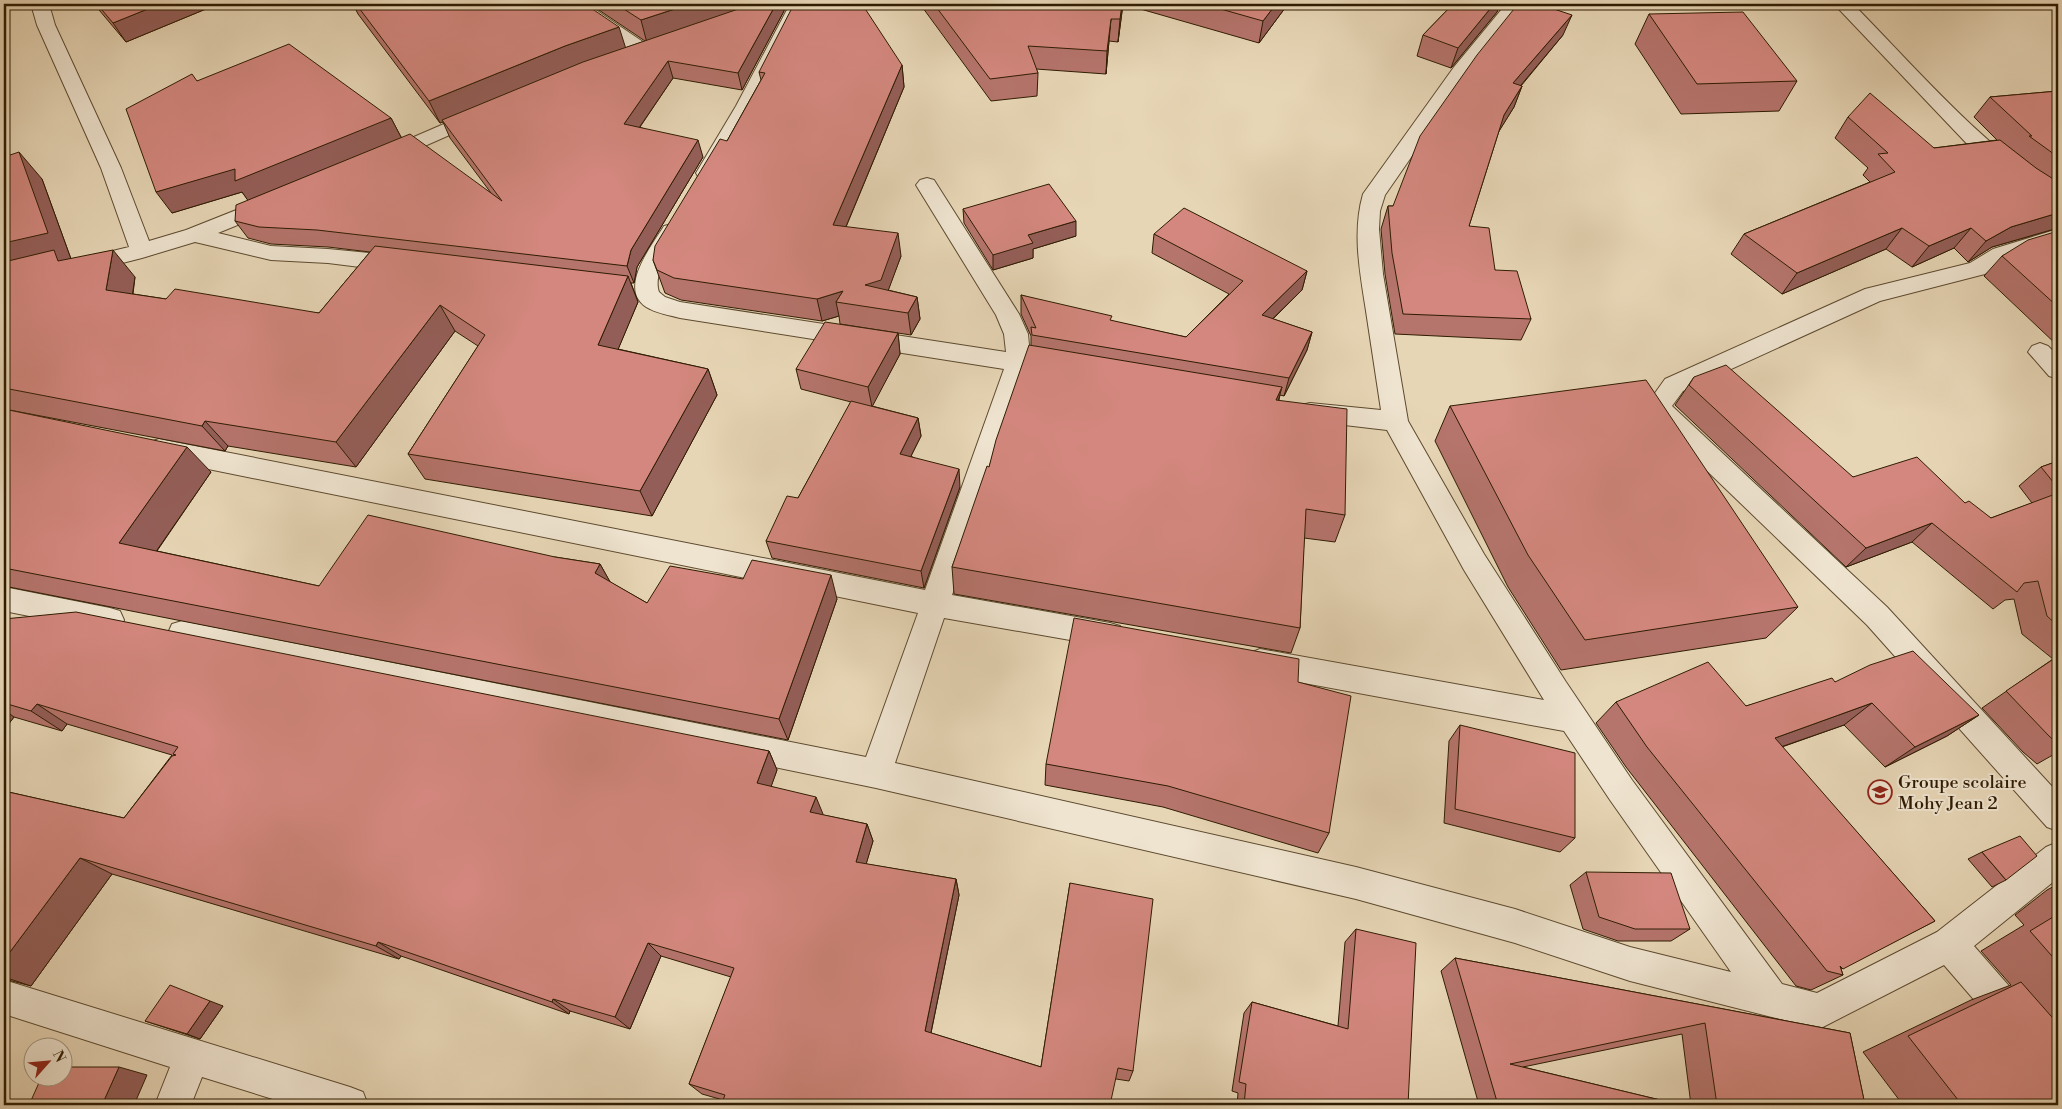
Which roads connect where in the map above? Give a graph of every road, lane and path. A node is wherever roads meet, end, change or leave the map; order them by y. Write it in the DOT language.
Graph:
graph roads {
  1 [pos="40,4"];
  2 [pos="575,4"];
  3 [pos="799,4"];
  4 [pos="1514,4"];
  5 [pos="1843,4"];
  6 [pos="645,52"];
  7 [pos="498,108"];
  8 [pos="369,164"];
  9 [pos="927,184"];
  10 [pos="695,191"];
  11 [pos="289,196"];
  12 [pos="2058,202"];
  13 [pos="680,217"];
  14 [pos="194,235"];
  15 [pos="2058,236"];
  16 [pos="142,251"];
  17 [pos="425,267"];
  18 [pos="61,271"];
  19 [pos="2040,352"];
  20 [pos="1019,362"];
  21 [pos="2058,370"];
  22 [pos="1086,373"];
  23 [pos="1285,407"];
  24 [pos="1395,421"];
  25 [pos="134,444"];
  26 [pos="4,599"];
  27 [pos="934,604"];
  28 [pos="1131,639"];
  29 [pos="1239,659"];
  30 [pos="1574,719"];
  31 [pos="876,773"];
  32 [pos="2058,816"];
  33 [pos="2058,858"];
  34 [pos="1949,944"];
  35 [pos="4,997"];
  36 [pos="1772,1000"];
  37 [pos="192,1057"];
  38 [pos="2058,1069"];
  39 [pos="173,1105"];
  40 [pos="350,1105"];
  1 -- 16 [label="street"];
  2 -- 6 [label="street"];
  3 -- 10 [label="street"];
  4 -- 24 [label="street"];
  5 -- 12 [label="street"];
  7 -- 8 [label="street"];
  9 -- 20 [label="street"];
  11 -- 14 [label="street"];
  13 -- 20 [label="street"];
  14 -- 16 [label="street"];
  14 -- 17 [label="street"];
  15 -- 32 [label="street"];
  16 -- 18 [label="street"];
  19 -- 21 [label="street"];
  20 -- 22 [label="street"];
  20 -- 27 [label="street"];
  23 -- 24 [label="street"];
  24 -- 30 [label="street"];
  25 -- 27 [label="street"];
  26 -- 31 [label="street"];
  27 -- 28 [label="street"];
  27 -- 31 [label="street"];
  29 -- 30 [label="street"];
  30 -- 36 [label="street"];
  31 -- 36 [label="street"];
  33 -- 34 [label="street"];
  34 -- 36 [label="street"];
  34 -- 38 [label="street"];
  35 -- 37 [label="street"];
  37 -- 39 [label="street"];
  37 -- 40 [label="street"];
}
